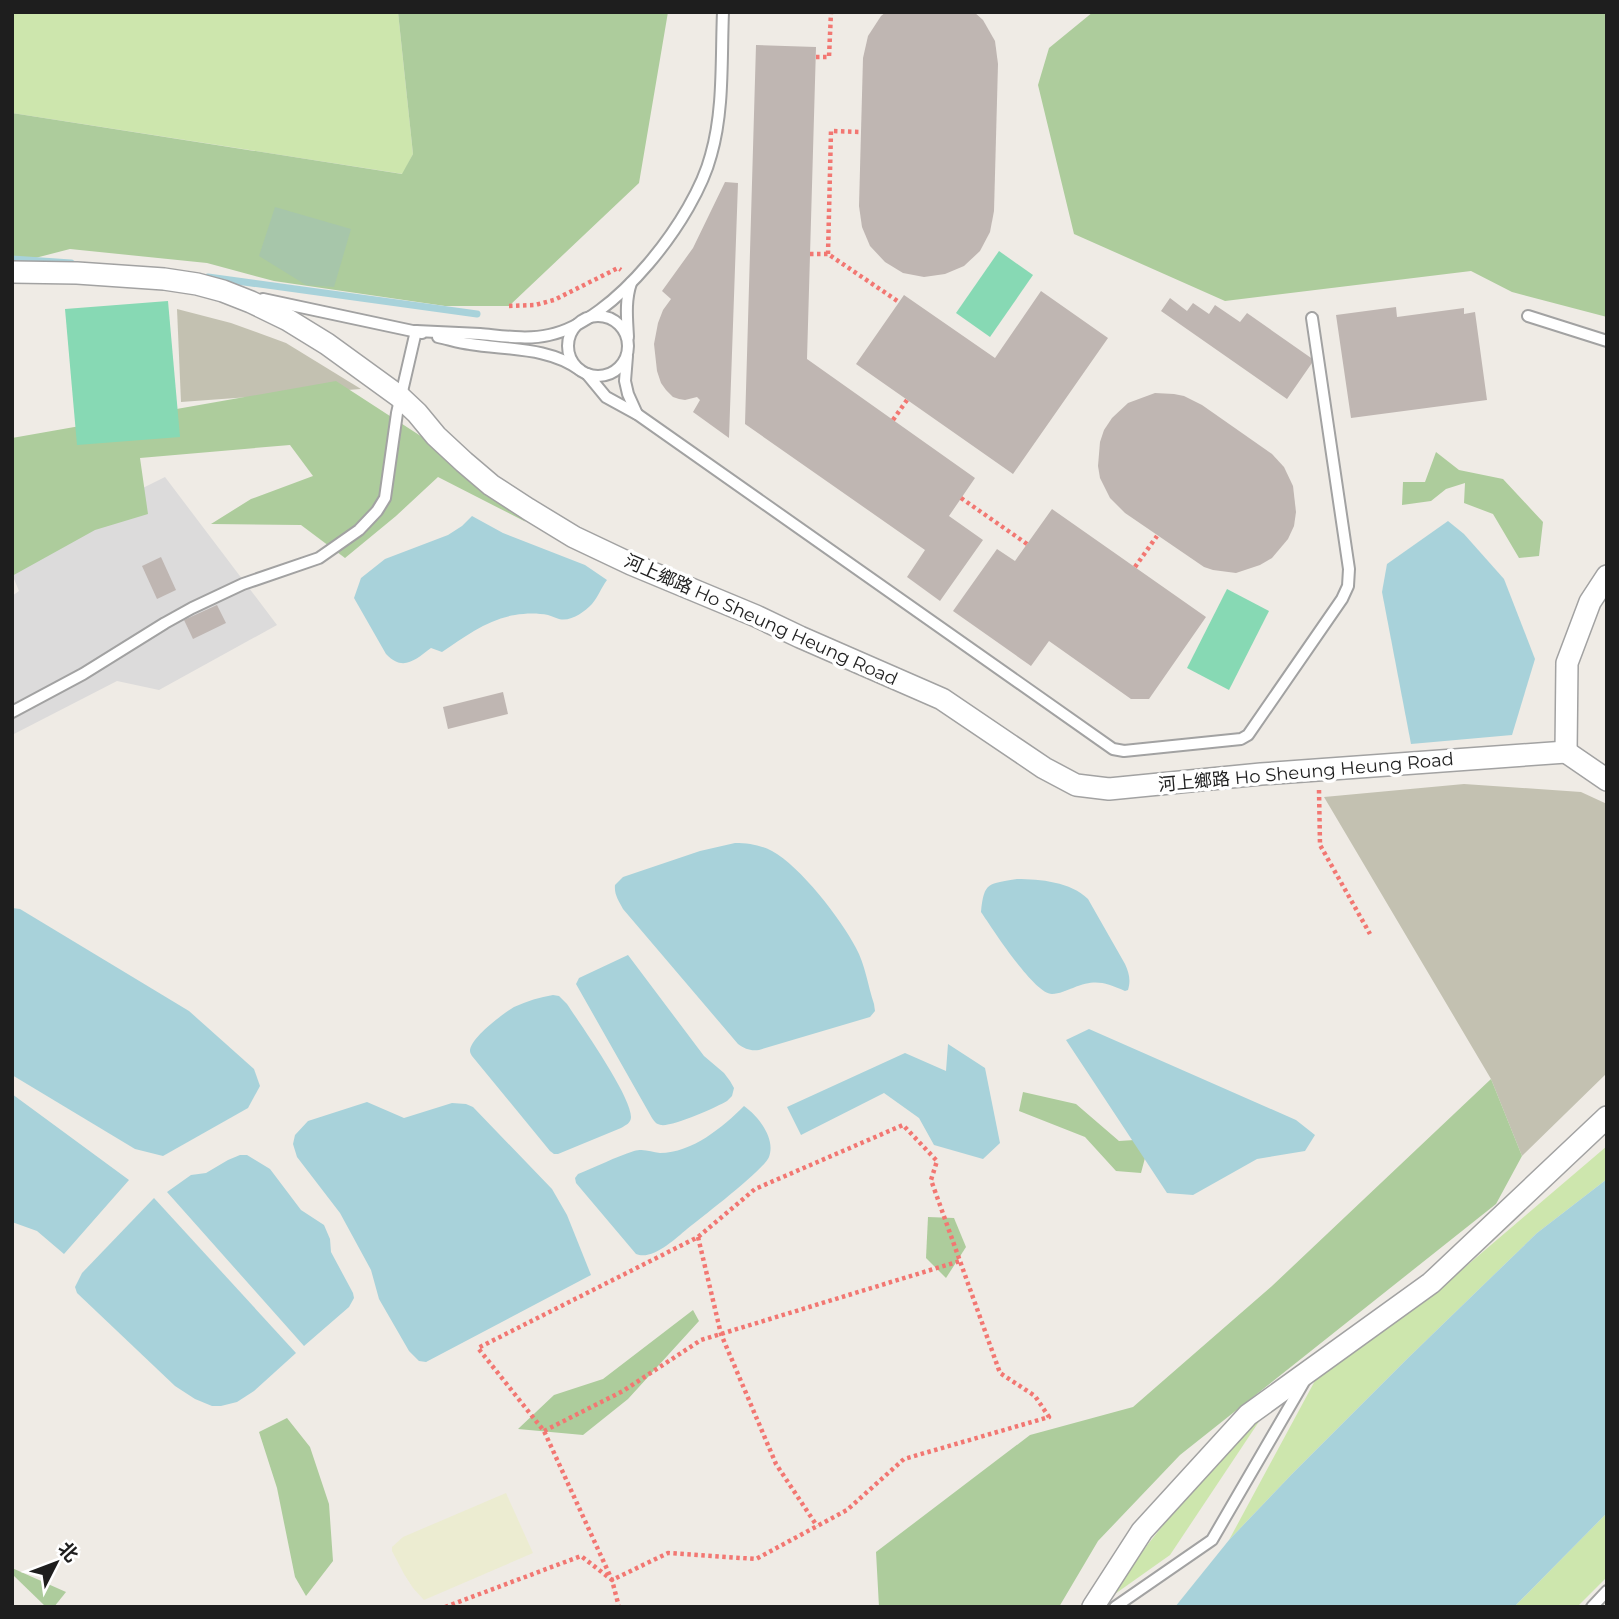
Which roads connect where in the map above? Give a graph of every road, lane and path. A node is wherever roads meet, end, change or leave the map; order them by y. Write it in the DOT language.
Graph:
graph roads {
  1 [pos="723,12"];
  2 [pos="831,12"];
  3 [pos="816,57"];
  4 [pos="861,132"];
  5 [pos="810,254"];
  6 [pos="828,254"];
  7 [pos="12,272"];
  8 [pos="632,281"];
  9 [pos="223,291"];
  10 [pos="899,302"];
  11 [pos="509,306"];
  12 [pos="1528,316"];
  13 [pos="1312,318"];
  14 [pos="583,321"];
  15 [pos="416,331"];
  16 [pos="1607,341"];
  17 [pos="628,348"];
  18 [pos="584,372"];
  19 [pos="400,397"];
  20 [pos="907,400"];
  21 [pos="637,414"];
  22 [pos="893,420"];
  23 [pos="961,498"];
  24 [pos="1157,536"];
  25 [pos="1027,544"];
  26 [pos="1135,567"];
  27 [pos="1607,576"];
  28 [pos="12,712"];
  29 [pos="1566,752"];
  30 [pos="1318,770"];
  31 [pos="1607,780"];
  32 [pos="1370,934"];
  33 [pos="1607,1117"];
  34 [pos="698,1237"];
  35 [pos="960,1261"];
  36 [pos="721,1334"];
  37 [pos="1312,1369"];
  38 [pos="544,1432"];
  39 [pos="817,1526"];
  40 [pos="612,1580"];
  41 [pos="1607,1591"];
  42 [pos="445,1607"];
  43 [pos="619,1607"];
  44 [pos="1093,1607"];
  45 [pos="1115,1607"];
  46 [pos="1592,1607"];
  1 -- 8 [label="lane"];
  2 -- 3 [label="path"];
  4 -- 6 [label="path"];
  5 -- 6 [label="path"];
  6 -- 10 [label="path"];
  7 -- 9 [label="street, 河上鄉路 Ho Sheung Heung Road"];
  8 -- 11 [label="path"];
  8 -- 14 [label="lane"];
  8 -- 17 [label="lane"];
  9 -- 15 [label="lane"];
  9 -- 19 [label="street, 河上鄉路 Ho Sheung Heung Road"];
  12 -- 16 [label="lane"];
  13 -- 21 [label="lane"];
  14 -- 15 [label="lane"];
  14 -- 17 [label="lane"];
  14 -- 18 [label="lane"];
  15 -- 18 [label="lane"];
  15 -- 19 [label="lane"];
  17 -- 18 [label="lane"];
  17 -- 21 [label="lane"];
  18 -- 21 [label="lane"];
  19 -- 28 [label="lane"];
  19 -- 30 [label="street, 河上鄉路 Ho Sheung Heung Road"];
  20 -- 22 [label="path"];
  23 -- 25 [label="path"];
  24 -- 26 [label="path"];
  27 -- 29 [label="street"];
  29 -- 30 [label="street, 河上鄉路 Ho Sheung Heung Road"];
  29 -- 31 [label="street"];
  30 -- 32 [label="path"];
  33 -- 37 [label="street"];
  34 -- 35 [label="path"];
  34 -- 36 [label="path"];
  34 -- 38 [label="path"];
  35 -- 36 [label="path"];
  35 -- 39 [label="path"];
  36 -- 38 [label="path"];
  36 -- 39 [label="path"];
  37 -- 44 [label="street"];
  37 -- 45 [label="lane"];
  38 -- 40 [label="path"];
  39 -- 40 [label="path"];
  40 -- 42 [label="path"];
  40 -- 43 [label="path"];
  41 -- 46 [label="lane"];
}
